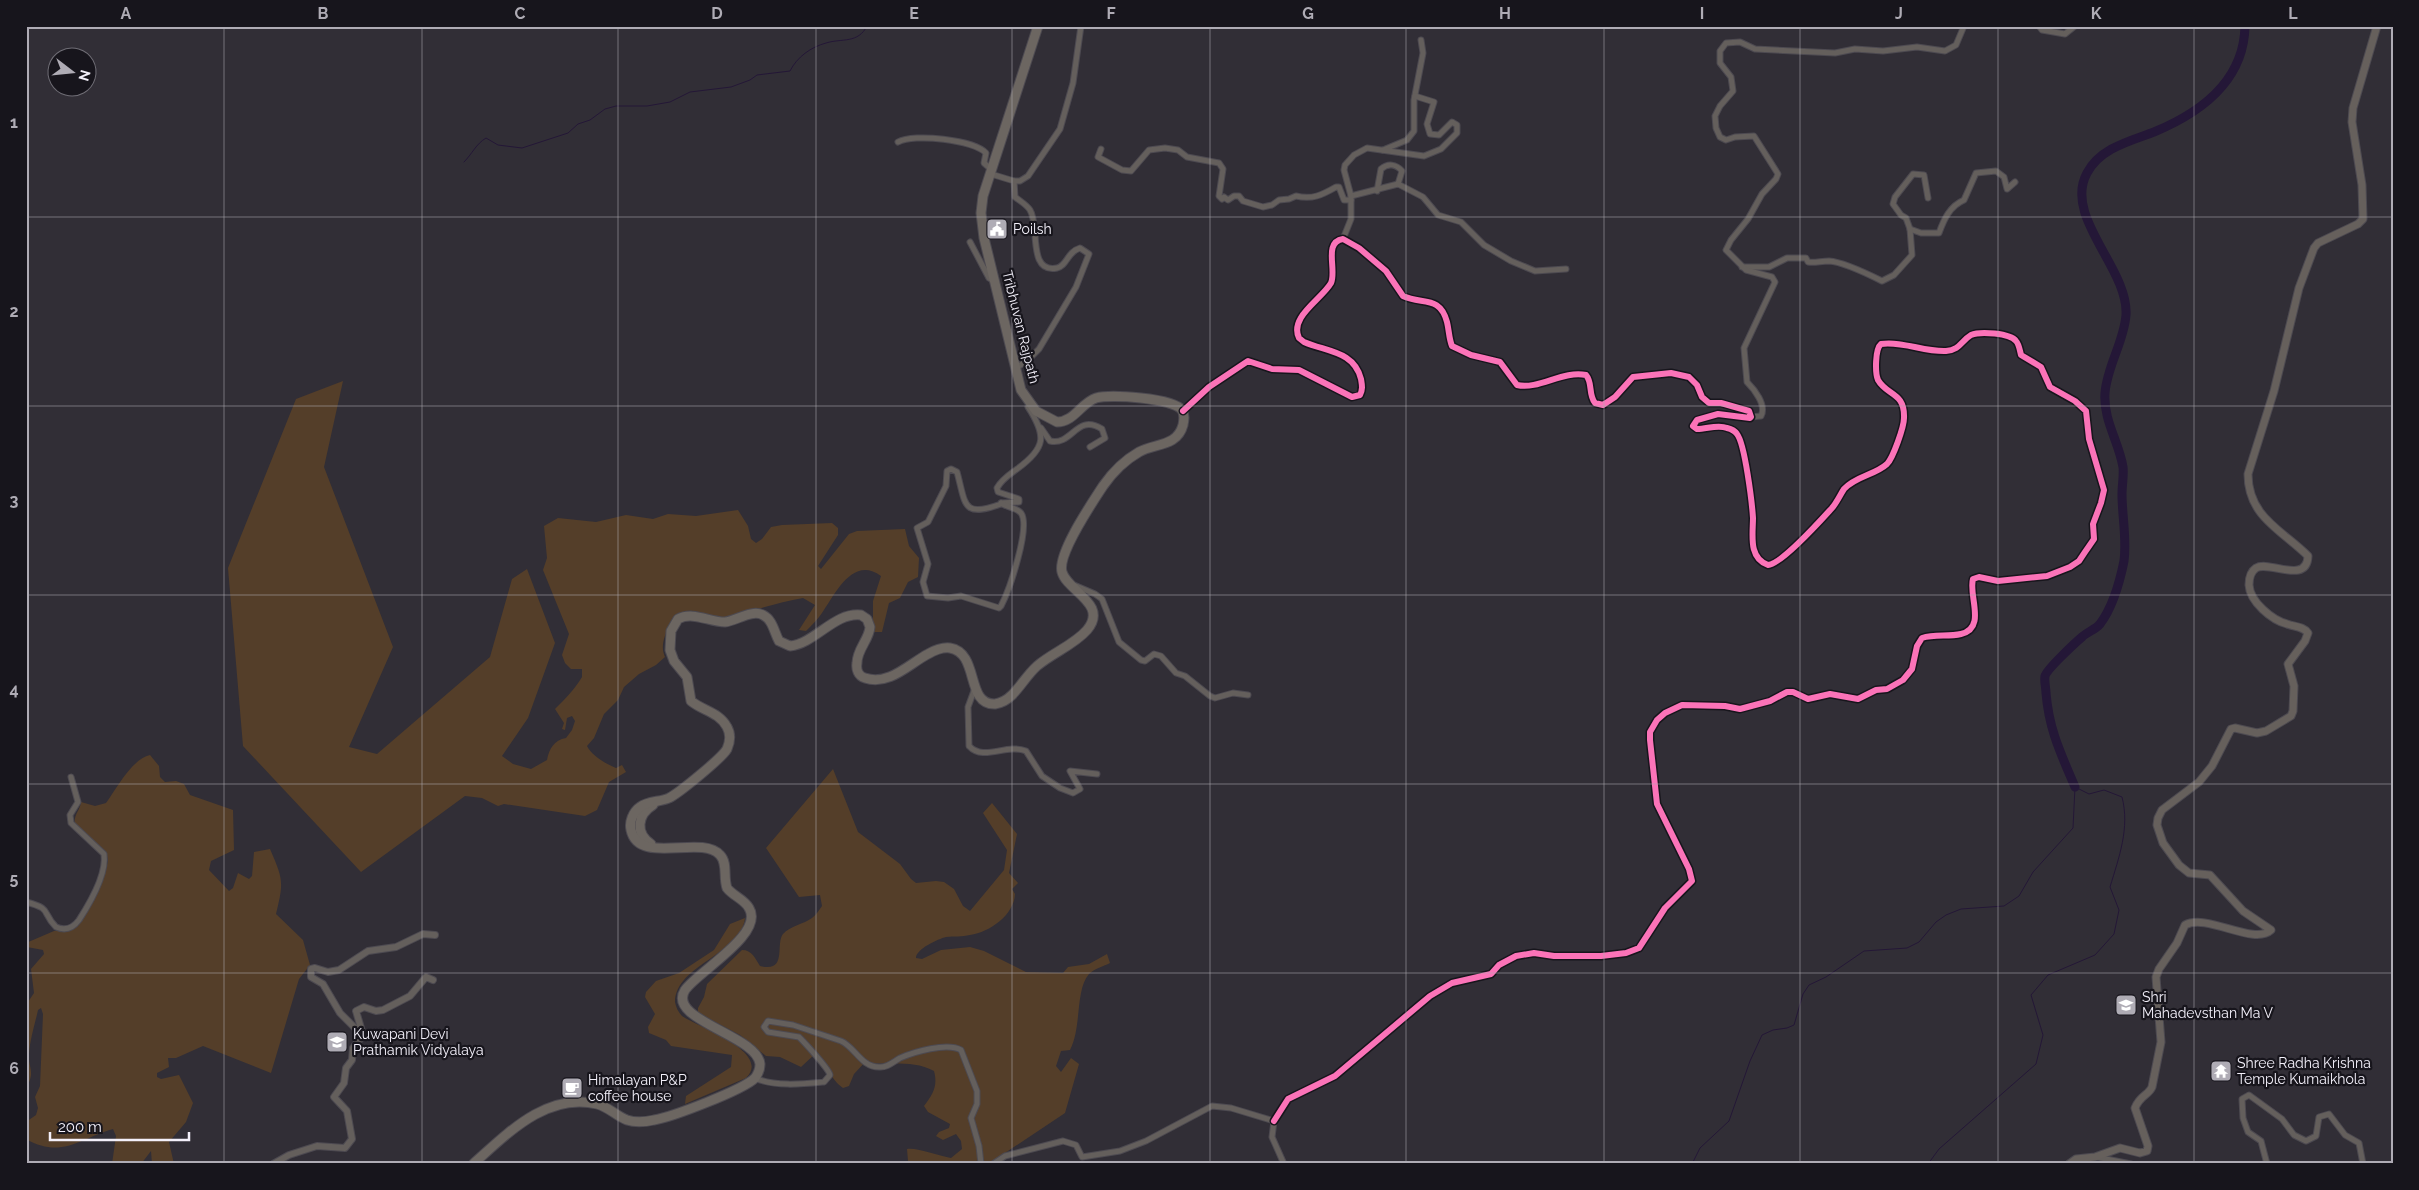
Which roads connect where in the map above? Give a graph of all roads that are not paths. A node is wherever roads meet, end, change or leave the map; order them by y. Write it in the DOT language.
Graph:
graph roads {
  1 [pos="1038,26"];
  2 [pos="1081,26"];
  3 [pos="1964,26"];
  4 [pos="2039,26"];
  5 [pos="2074,26"];
  6 [pos="2377,26"];
  7 [pos="1421,40"];
  8 [pos="1415,96"];
  9 [pos="898,142"];
  10 [pos="1101,149"];
  11 [pos="1381,151"];
  12 [pos="991,172"];
  13 [pos="1014,181"];
  14 [pos="2015,182"];
  15 [pos="1398,184"];
  16 [pos="1377,191"];
  17 [pos="1351,198"];
  18 [pos="1928,198"];
  19 [pos="1910,229"];
  20 [pos="1343,239"];
  21 [pos="970,242"];
  22 [pos="1742,266"];
  23 [pos="1566,269"];
  24 [pos="996,282"];
  25 [pos="1017,367"];
  26 [pos="1020,385"];
  27 [pos="1182,411"];
  28 [pos="1751,417"];
  29 [pos="1041,428"];
  30 [pos="1090,447"];
  31 [pos="1000,504"];
  32 [pos="1069,584"];
  33 [pos="976,688"];
  34 [pos="1248,695"];
  35 [pos="1096,774"];
  36 [pos="71,777"];
  37 [pos="26,902"];
  38 [pos="435,935"];
  39 [pos="433,980"];
  40 [pos="357,1043"];
  41 [pos="755,1078"];
  42 [pos="1274,1121"];
  43 [pos="2095,1157"];
  44 [pos="273,1164"];
  45 [pos="473,1164"];
  46 [pos="981,1164"];
  47 [pos="993,1164"];
  48 [pos="1284,1164"];
  49 [pos="2069,1164"];
  50 [pos="2131,1164"];
  51 [pos="2267,1164"];
  52 [pos="2363,1164"];
  1 -- 12 [label="highway, Tribhuvan Rajpath"];
  2 -- 13 [label="street"];
  3 -- 22 [label="street"];
  4 -- 5 [label="street"];
  6 -- 43 [label="main road"];
  7 -- 8 [label="street"];
  8 -- 11 [label="street"];
  8 -- 11 [label="street"];
  9 -- 12 [label="street"];
  10 -- 17 [label="street"];
  11 -- 17 [label="street"];
  12 -- 13 [label="street"];
  12 -- 24 [label="highway, Tribhuvan Rajpath"];
  13 -- 25 [label="street"];
  14 -- 19 [label="street"];
  15 -- 16 [label="street"];
  15 -- 16 [label="street"];
  15 -- 23 [label="street"];
  16 -- 17 [label="street"];
  17 -- 20 [label="street"];
  18 -- 19 [label="street"];
  19 -- 22 [label="street"];
  20 -- 27 [label="street"];
  20 -- 28 [label="street"];
  21 -- 24 [label="street"];
  22 -- 28 [label="street"];
  24 -- 25 [label="highway, Tribhuvan Rajpath"];
  25 -- 26 [label="highway, Tribhuvan Rajpath"];
  26 -- 27 [label="highway, Tribhuvan Rajpath"];
  26 -- 29 [label="street"];
  27 -- 32 [label="highway"];
  28 -- 42 [label="street"];
  29 -- 30 [label="street"];
  29 -- 31 [label="street"];
  31 -- 31 [label="street"];
  32 -- 33 [label="highway"];
  32 -- 34 [label="street"];
  33 -- 35 [label="street"];
  33 -- 41 [label="highway"];
  36 -- 37 [label="street"];
  38 -- 40 [label="street"];
  39 -- 40 [label="street"];
  40 -- 44 [label="street"];
  41 -- 45 [label="highway"];
  41 -- 46 [label="street"];
  42 -- 47 [label="street"];
  42 -- 48 [label="street"];
  43 -- 49 [label="main road"];
  43 -- 50 [label="street"];
  51 -- 52 [label="street"];
}
